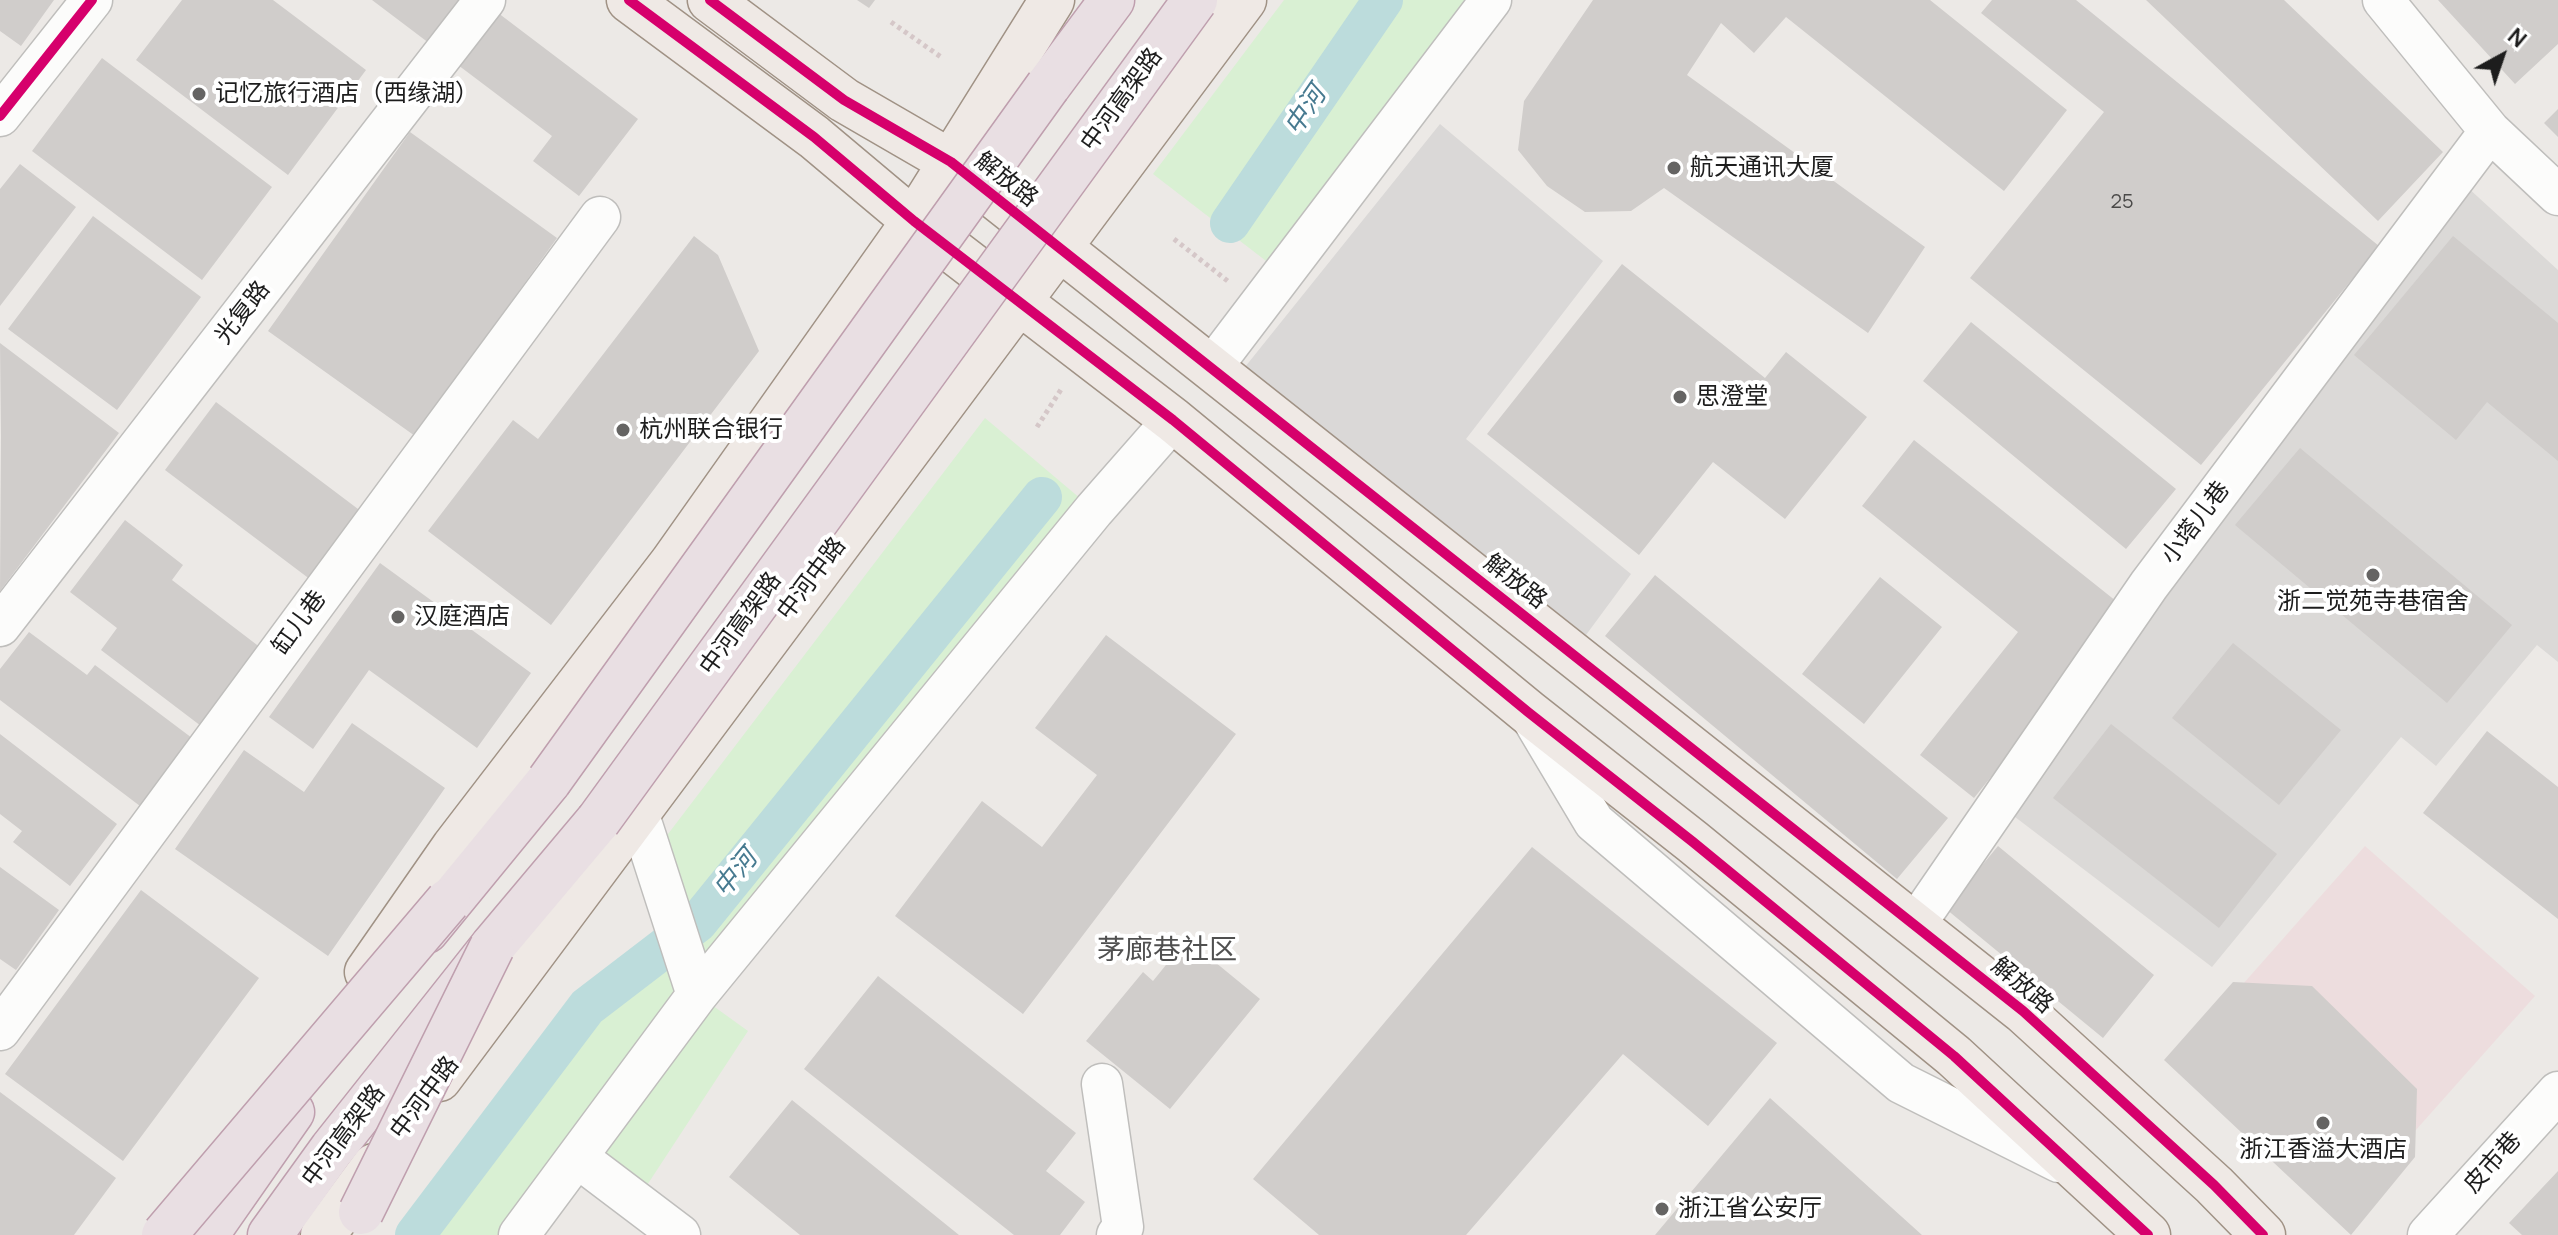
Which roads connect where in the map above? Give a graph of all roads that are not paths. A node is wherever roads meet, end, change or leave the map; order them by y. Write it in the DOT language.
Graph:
graph roads {
  1 [pos="92,0"];
  2 [pos="485,0"];
  3 [pos="629,0"];
  4 [pos="710,0"];
  5 [pos="1052,0"];
  6 [pos="1097,0"];
  7 [pos="1112,0"];
  8 [pos="1195,0"];
  9 [pos="1244,0"];
  10 [pos="1491,0"];
  11 [pos="2383,0"];
  12 [pos="1048,86"];
  13 [pos="0,116"];
  14 [pos="2490,131"];
  15 [pos="951,162"];
  16 [pos="2558,195"];
  17 [pos="600,217"];
  18 [pos="914,221"];
  19 [pos="1060,248"];
  20 [pos="1019,302"];
  21 [pos="1212,367"];
  22 [pos="1173,420"];
  23 [pos="1,622"];
  24 [pos="638,812"];
  25 [pos="448,901"];
  26 [pos="1915,925"];
  27 [pos="492,947"];
  28 [pos="697,995"];
  29 [pos="0,1030"];
  30 [pos="1102,1084"];
  31 [pos="2558,1092"];
  32 [pos="577,1157"];
  33 [pos="164,1235"];
  34 [pos="183,1235"];
  35 [pos="206,1235"];
  36 [pos="270,1235"];
  37 [pos="323,1235"];
  38 [pos="344,1235"];
  39 [pos="519,1235"];
  40 [pos="680,1235"];
  41 [pos="1117,1235"];
  42 [pos="2148,1235"];
  43 [pos="2263,1235"];
  44 [pos="2428,1235"];
  1 -- 13 [label="street"];
  2 -- 23 [label="street, 光复路"];
  3 -- 18 [label="main road"];
  4 -- 15 [label="main road, 解放路"];
  5 -- 15 [label="main road"];
  6 -- 12 [label="highway"];
  7 -- 12 [label="highway"];
  8 -- 27 [label="highway, 中河高架路, bridge"];
  9 -- 19 [label="main road, 中河中路"];
  10 -- 21 [label="street"];
  11 -- 14 [label="street"];
  12 -- 25 [label="highway, bridge"];
  14 -- 16 [label="street"];
  14 -- 26 [label="street, 小塔儿巷"];
  15 -- 18 [label="main road"];
  15 -- 19 [label="main road, 解放路"];
  17 -- 29 [label="street, 缸儿巷"];
  18 -- 20 [label="main road"];
  18 -- 34 [label="main road"];
  19 -- 20 [label="main road, 中河中路"];
  19 -- 21 [label="main road, 解放路"];
  20 -- 22 [label="main road"];
  20 -- 24 [label="main road, 中河中路"];
  21 -- 26 [label="main road, 解放路"];
  22 -- 28 [label="street"];
  22 -- 42 [label="main road"];
  24 -- 28 [label="street"];
  24 -- 37 [label="main road, 中河中路"];
  25 -- 33 [label="highway, bridge"];
  25 -- 35 [label="highway, bridge"];
  26 -- 43 [label="main road, 解放路"];
  27 -- 36 [label="highway, 中河高架路, bridge"];
  27 -- 38 [label="highway, bridge"];
  28 -- 32 [label="street"];
  30 -- 41 [label="street"];
  31 -- 44 [label="street, 皮市巷"];
  32 -- 39 [label="street"];
  32 -- 40 [label="street"];
}
